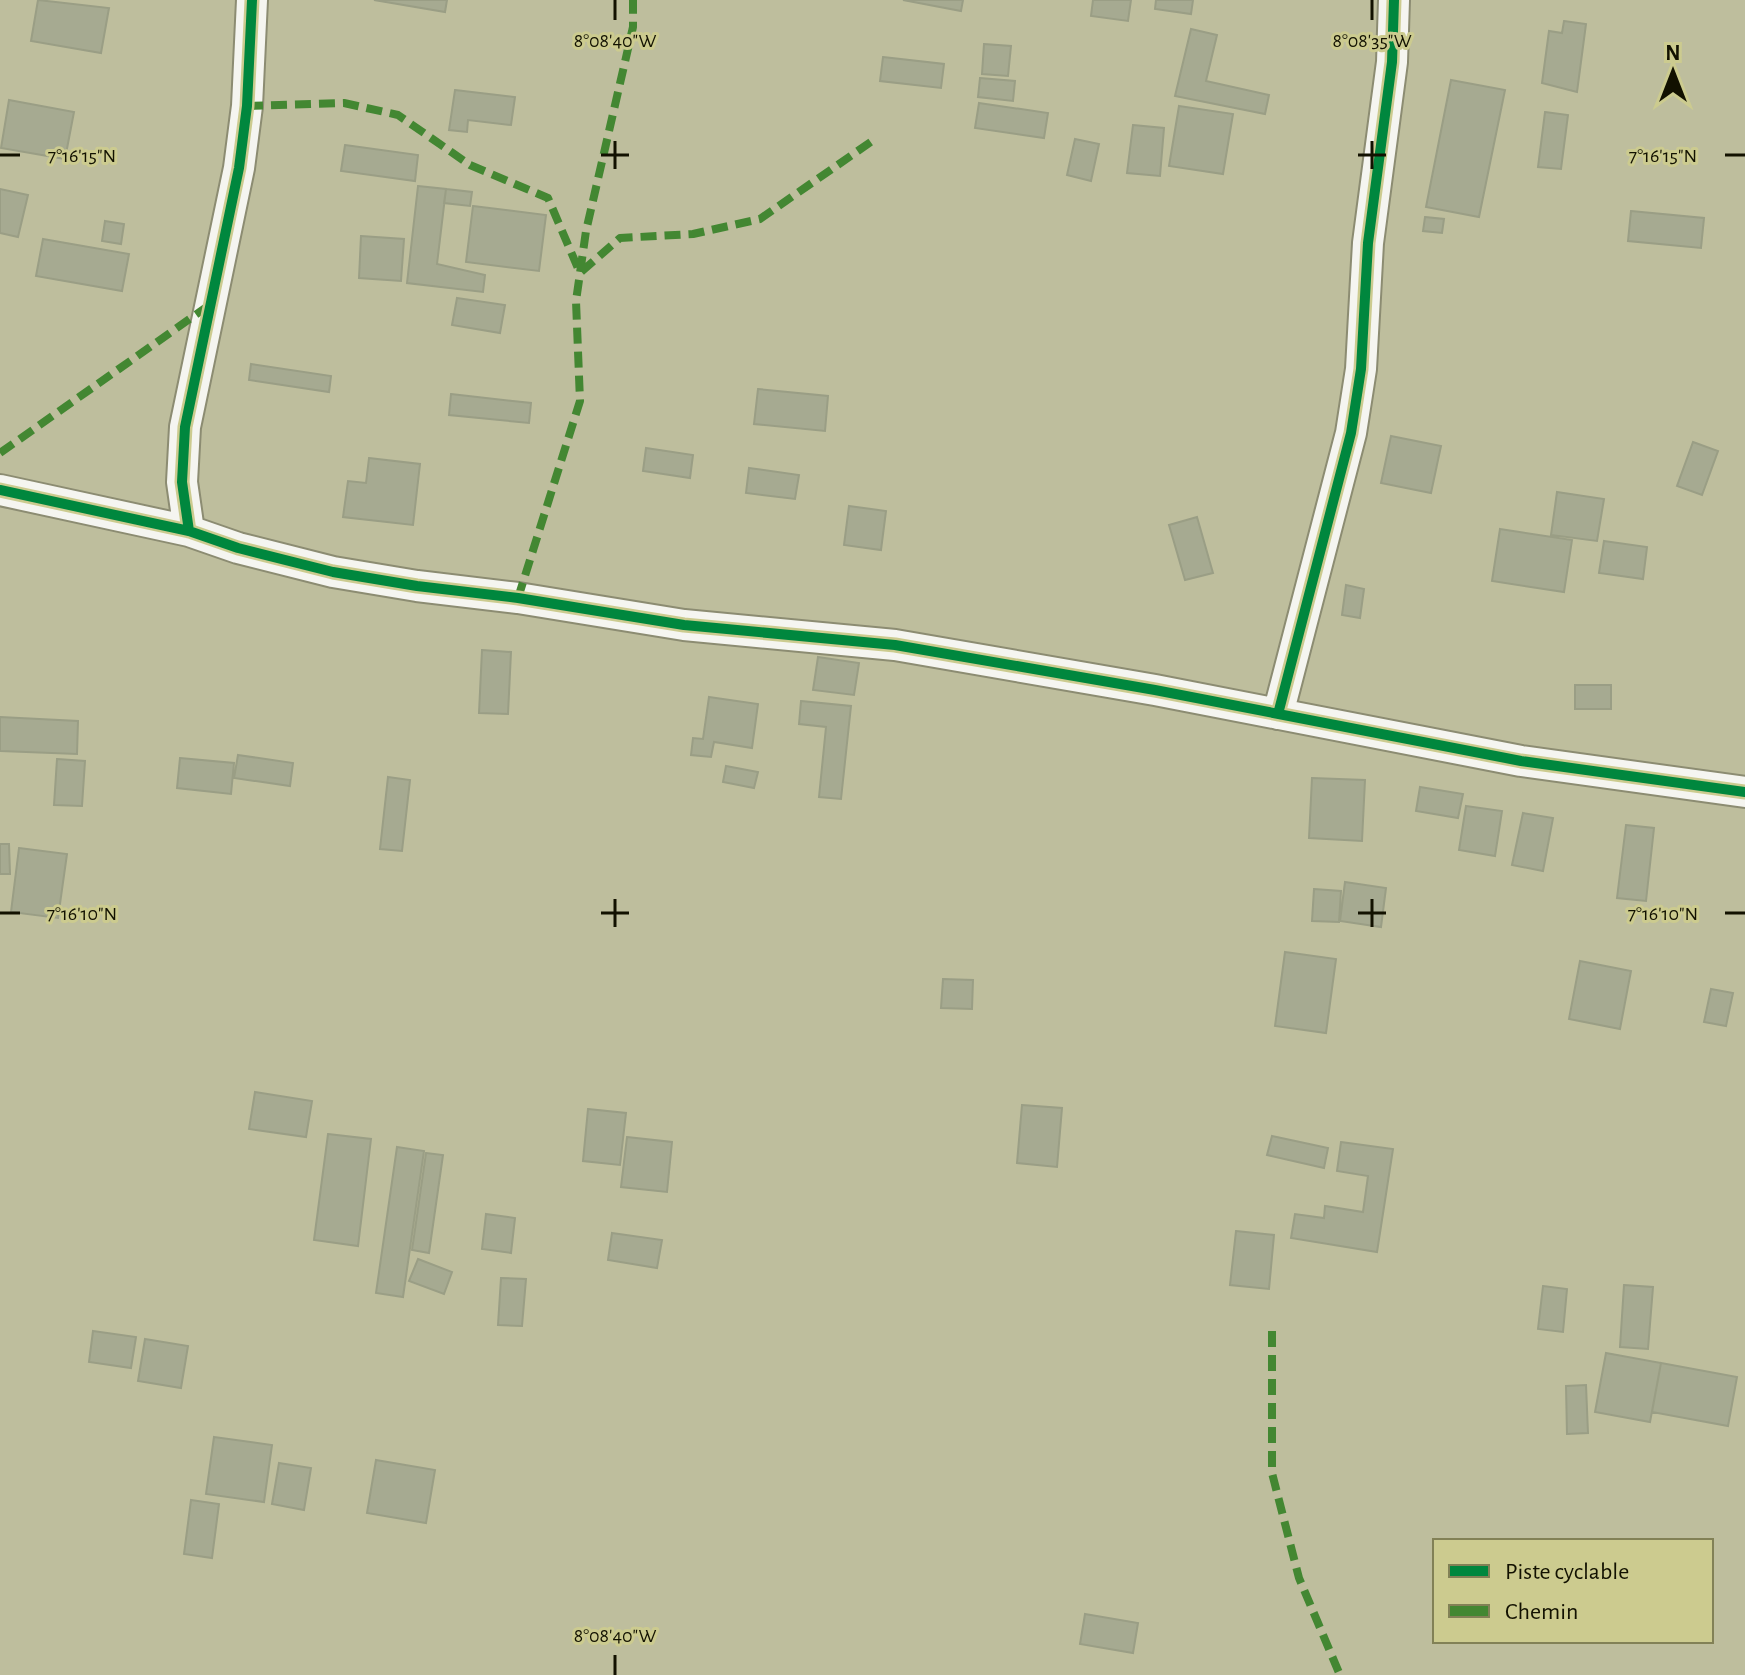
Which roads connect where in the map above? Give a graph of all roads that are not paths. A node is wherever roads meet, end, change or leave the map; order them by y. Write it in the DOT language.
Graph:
graph roads {
  1 [pos="252,0"];
  2 [pos="1394,0"];
  3 [pos="0,490"];
  4 [pos="189,531"];
  5 [pos="1278,714"];
  6 [pos="1745,792"];
  1 -- 4 [label="street"];
  2 -- 5 [label="street"];
  3 -- 4 [label="street"];
  4 -- 5 [label="street"];
  5 -- 6 [label="street"];
}
